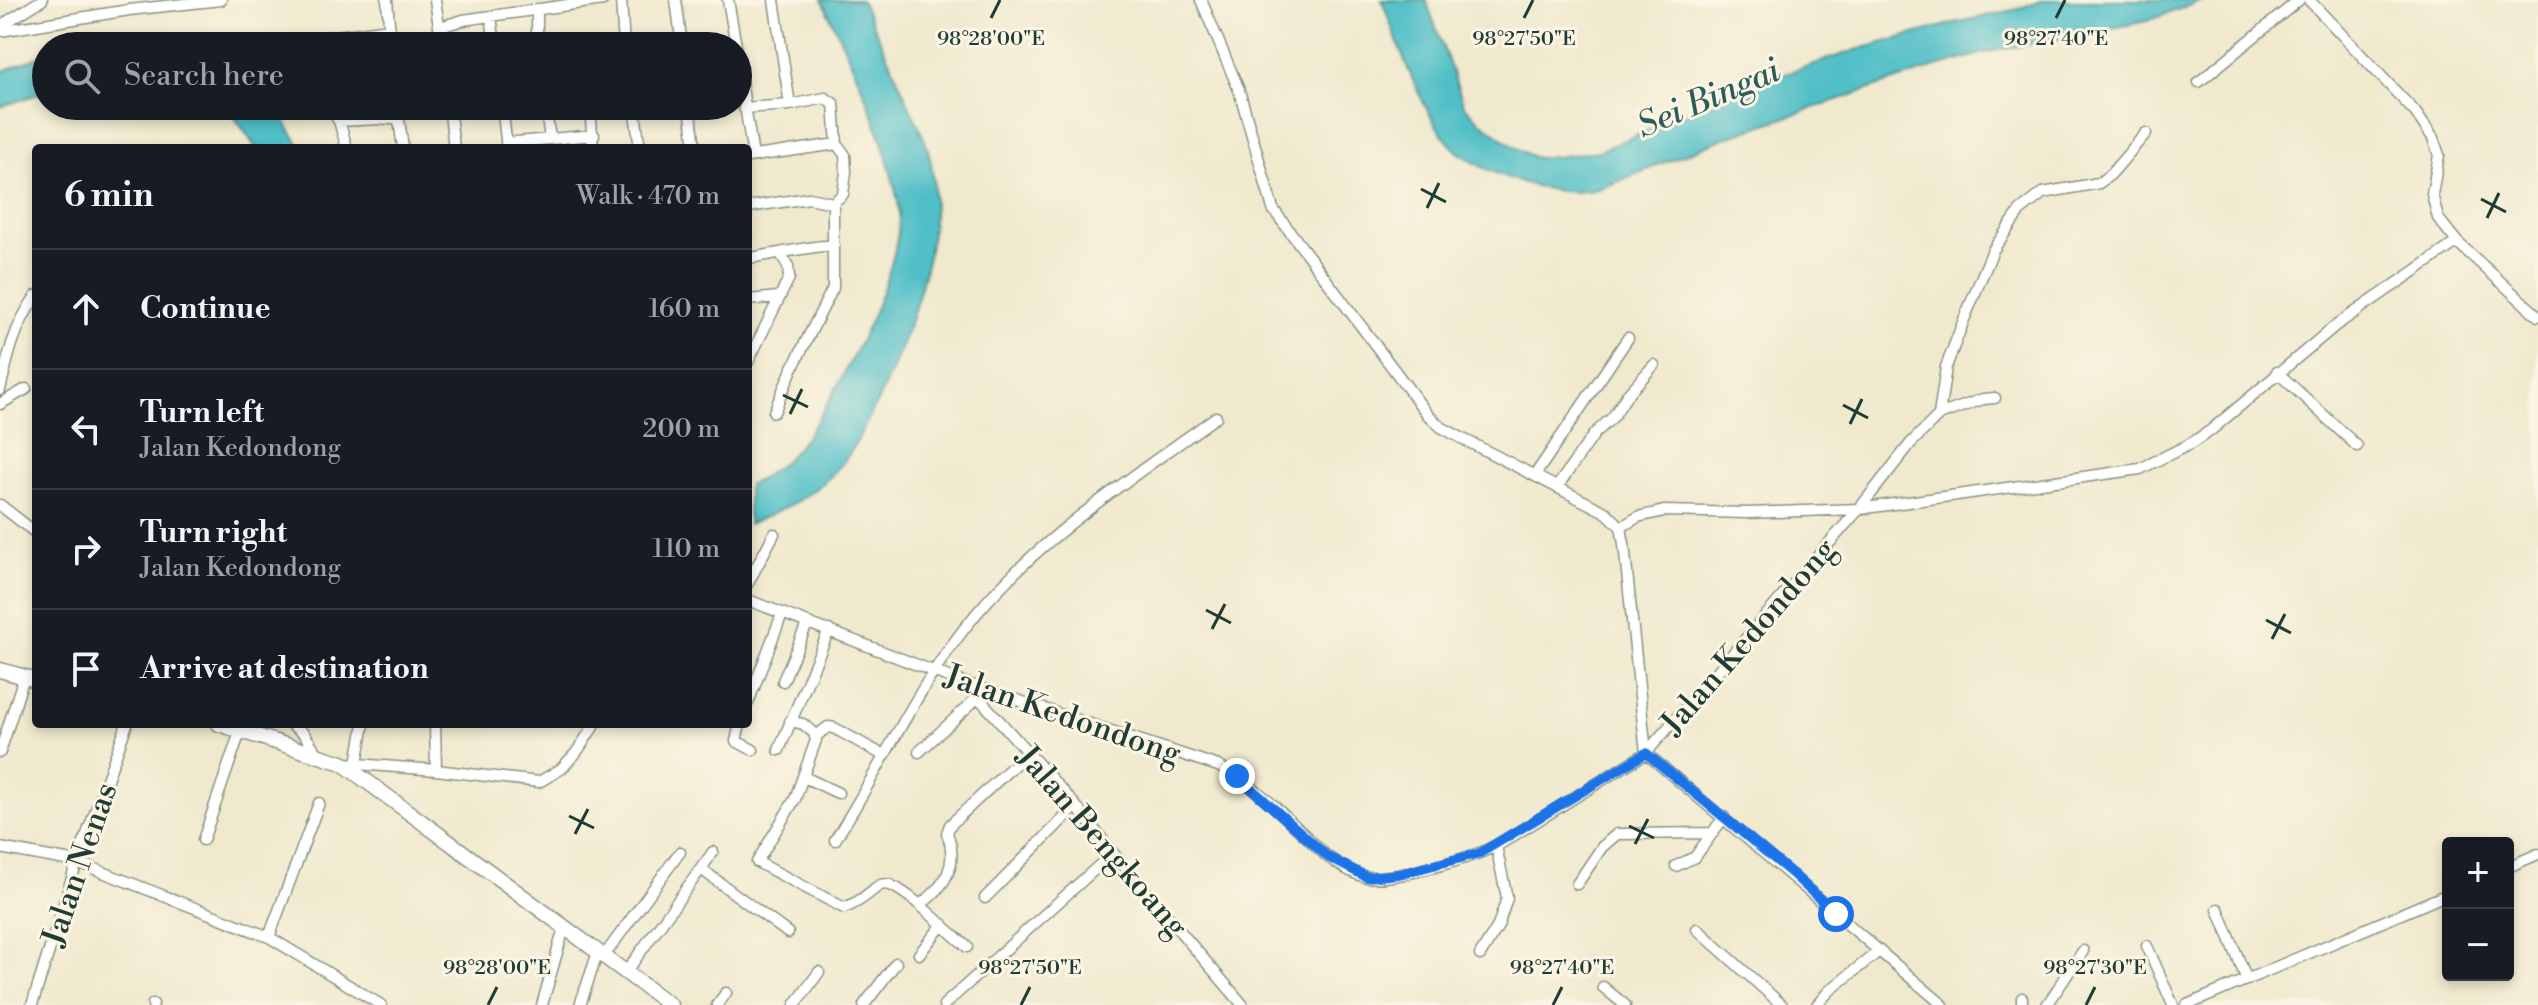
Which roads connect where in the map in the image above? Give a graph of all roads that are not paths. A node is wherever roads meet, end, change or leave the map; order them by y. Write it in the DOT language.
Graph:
graph roads {
  1 [pos="42,0"];
  2 [pos="221,0"];
  3 [pos="387,0"];
  4 [pos="435,0"];
  5 [pos="603,0"];
  6 [pos="621,0"];
  7 [pos="676,0"];
  8 [pos="728,0"];
  9 [pos="774,0"];
  10 [pos="1201,0"];
  11 [pos="2299,0"];
  12 [pos="2309,0"];
  13 [pos="128,5"];
  14 [pos="537,9"];
  15 [pos="491,16"];
  16 [pos="440,27"];
  17 [pos="0,29"];
  18 [pos="390,29"];
  19 [pos="367,32"];
  20 [pos="390,32"];
  21 [pos="441,32"];
  22 [pos="493,32"];
  23 [pos="537,32"];
  24 [pos="620,32"];
  25 [pos="680,32"];
  26 [pos="734,32"];
  27 [pos="2199,82"];
  28 [pos="790,105"];
  29 [pos="752,107"];
  30 [pos="359,120"];
  31 [pos="398,120"];
  32 [pos="451,120"];
  33 [pos="503,120"];
  34 [pos="547,120"];
  35 [pos="592,120"];
  36 [pos="636,120"];
  37 [pos="692,120"];
  38 [pos="746,120"];
  39 [pos="339,121"];
  40 [pos="2146,133"];
  41 [pos="594,135"];
  42 [pos="550,138"];
  43 [pos="346,144"];
  44 [pos="402,144"];
  45 [pos="454,144"];
  46 [pos="506,144"];
  47 [pos="517,144"];
  48 [pos="593,144"];
  49 [pos="639,144"];
  50 [pos="695,144"];
  51 [pos="749,144"];
  52 [pos="837,144"];
  53 [pos="752,157"];
  54 [pos="833,203"];
  55 [pos="752,206"];
  56 [pos="2457,242"];
  57 [pos="834,245"];
  58 [pos="781,254"];
  59 [pos="752,258"];
  60 [pos="778,297"];
  61 [pos="752,300"];
  62 [pos="32,302"];
  63 [pos="2538,316"];
  64 [pos="1628,338"];
  65 [pos="752,353"];
  66 [pos="1654,365"];
  67 [pos="2277,372"];
  68 [pos="26,389"];
  69 [pos="0,390"];
  70 [pos="1995,398"];
  71 [pos="0,404"];
  72 [pos="774,412"];
  73 [pos="1939,415"];
  74 [pos="1216,417"];
  75 [pos="2357,446"];
  76 [pos="1535,475"];
  77 [pos="1557,487"];
  78 [pos="0,505"];
  79 [pos="1859,509"];
  80 [pos="1621,527"];
  81 [pos="32,530"];
  82 [pos="774,534"];
  83 [pos="752,575"];
  84 [pos="752,602"];
  85 [pos="782,614"];
  86 [pos="807,624"];
  87 [pos="829,630"];
  88 [pos="0,670"];
  89 [pos="934,671"];
  90 [pos="30,678"];
  91 [pos="783,681"];
  92 [pos="959,681"];
  93 [pos="752,693"];
  94 [pos="978,697"];
  95 [pos="790,721"];
  96 [pos="126,728"];
  97 [pos="237,728"];
  98 [pos="296,728"];
  99 [pos="363,728"];
  100 [pos="435,728"];
  101 [pos="592,728"];
  102 [pos="739,728"];
  103 [pos="241,729"];
  104 [pos="816,736"];
  105 [pos="753,750"];
  106 [pos="779,750"];
  107 [pos="0,752"];
  108 [pos="919,752"];
  109 [pos="317,753"];
  110 [pos="1027,753"];
  111 [pos="1646,753"];
  112 [pos="883,755"];
  113 [pos="350,763"];
  114 [pos="436,770"];
  115 [pos="804,777"];
  116 [pos="838,793"];
  117 [pos="319,803"];
  118 [pos="1076,806"];
  119 [pos="1724,817"];
  120 [pos="1713,833"];
  121 [pos="203,840"];
  122 [pos="835,840"];
  123 [pos="1496,846"];
  124 [pos="0,848"];
  125 [pos="680,852"];
  126 [pos="713,852"];
  127 [pos="1113,853"];
  128 [pos="2538,854"];
  129 [pos="77,862"];
  130 [pos="2514,864"];
  131 [pos="1676,866"];
  132 [pos="701,869"];
  133 [pos="1577,884"];
  134 [pos="2442,897"];
  135 [pos="985,898"];
  136 [pos="920,905"];
  137 [pos="2218,909"];
  138 [pos="943,924"];
  139 [pos="564,928"];
  140 [pos="1697,929"];
  141 [pos="788,933"];
  142 [pos="269,937"];
  143 [pos="2147,946"];
  144 [pos="967,947"];
  145 [pos="1879,951"];
  146 [pos="2083,951"];
  147 [pos="601,954"];
  148 [pos="919,954"];
  149 [pos="1480,955"];
  150 [pos="896,963"];
  151 [pos="626,972"];
  152 [pos="819,972"];
  153 [pos="2247,980"];
  154 [pos="1603,987"];
  155 [pos="726,993"];
  156 [pos="655,1000"];
  157 [pos="32,1005"];
  158 [pos="381,1005"];
  159 [pos="542,1005"];
  160 [pos="580,1005"];
  161 [pos="670,1005"];
  162 [pos="717,1005"];
  163 [pos="795,1005"];
  164 [pos="864,1005"];
  165 [pos="944,1005"];
  166 [pos="1243,1005"];
  167 [pos="1625,1005"];
  168 [pos="1782,1005"];
  169 [pos="1817,1005"];
  170 [pos="1943,1005"];
  171 [pos="2047,1005"];
  172 [pos="2173,1005"];
  173 [pos="2187,1005"];
  1 -- 17 [label="street"];
  2 -- 13 [label="street"];
  3 -- 18 [label="street"];
  4 -- 16 [label="street"];
  5 -- 14 [label="street"];
  6 -- 24 [label="street"];
  7 -- 25 [label="street"];
  8 -- 26 [label="street"];
  9 -- 28 [label="street"];
  10 -- 76 [label="street"];
  11 -- 27 [label="street"];
  12 -- 56 [label="street"];
  13 -- 17 [label="street"];
  14 -- 15 [label="street"];
  14 -- 23 [label="street"];
  15 -- 16 [label="street"];
  15 -- 22 [label="street"];
  16 -- 21 [label="street"];
  18 -- 19 [label="street"];
  18 -- 20 [label="street"];
  28 -- 29 [label="street"];
  28 -- 52 [label="street"];
  30 -- 39 [label="street"];
  31 -- 44 [label="street"];
  32 -- 45 [label="street"];
  33 -- 46 [label="street"];
  34 -- 42 [label="street"];
  35 -- 41 [label="street"];
  36 -- 49 [label="street"];
  37 -- 50 [label="street"];
  38 -- 51 [label="street"];
  39 -- 43 [label="street"];
  40 -- 73 [label="street"];
  41 -- 42 [label="street"];
  41 -- 48 [label="street"];
  42 -- 47 [label="street"];
  52 -- 53 [label="street"];
  52 -- 54 [label="street"];
  54 -- 55 [label="street"];
  54 -- 57 [label="street"];
  56 -- 63 [label="street"];
  56 -- 67 [label="street"];
  57 -- 58 [label="street"];
  57 -- 72 [label="street"];
  58 -- 59 [label="street"];
  58 -- 60 [label="street"];
  60 -- 61 [label="street"];
  60 -- 65 [label="street"];
  62 -- 69 [label="street"];
  64 -- 76 [label="street"];
  66 -- 77 [label="street"];
  67 -- 75 [label="street"];
  67 -- 79 [label="street"];
  68 -- 71 [label="street"];
  70 -- 73 [label="street"];
  73 -- 79 [label="street, Jalan Kedondong"];
  74 -- 89 [label="street"];
  76 -- 77 [label="street"];
  77 -- 80 [label="street"];
  78 -- 81 [label="street"];
  79 -- 80 [label="street"];
  79 -- 111 [label="street, Jalan Kedondong"];
  80 -- 111 [label="street"];
  82 -- 83 [label="street"];
  84 -- 85 [label="street, Jalan Kedondong"];
  85 -- 86 [label="street, Jalan Kedondong"];
  85 -- 93 [label="street"];
  86 -- 87 [label="street, Jalan Kedondong"];
  86 -- 91 [label="street"];
  87 -- 89 [label="street, Jalan Kedondong"];
  87 -- 95 [label="street"];
  88 -- 90 [label="main road"];
  89 -- 92 [label="street, Jalan Kedondong"];
  89 -- 112 [label="street"];
  90 -- 107 [label="street"];
  92 -- 94 [label="street, Jalan Bengkoang"];
  92 -- 123 [label="street, Jalan Kedondong"];
  94 -- 108 [label="street"];
  94 -- 110 [label="street, Jalan Bengkoang"];
  95 -- 104 [label="street"];
  95 -- 106 [label="street"];
  96 -- 129 [label="street, Jalan Nenas"];
  97 -- 103 [label="main road"];
  98 -- 109 [label="street"];
  99 -- 113 [label="street"];
  100 -- 114 [label="street"];
  101 -- 114 [label="street"];
  102 -- 105 [label="street"];
  103 -- 109 [label="main road"];
  103 -- 121 [label="street"];
  104 -- 112 [label="street"];
  104 -- 115 [label="street"];
  109 -- 113 [label="main road"];
  110 -- 118 [label="street, Jalan Bengkoang"];
  110 -- 136 [label="street"];
  111 -- 119 [label="street"];
  111 -- 123 [label="street, Jalan Kedondong"];
  112 -- 122 [label="street"];
  113 -- 114 [label="street"];
  113 -- 139 [label="main road"];
  115 -- 116 [label="street"];
  115 -- 136 [label="street"];
  117 -- 142 [label="street"];
  118 -- 127 [label="street, Jalan Bengkoang"];
  118 -- 135 [label="street"];
  119 -- 120 [label="street"];
  119 -- 145 [label="street"];
  120 -- 131 [label="street"];
  120 -- 133 [label="street"];
  123 -- 149 [label="street"];
  124 -- 129 [label="street"];
  125 -- 147 [label="street"];
  126 -- 132 [label="street"];
  127 -- 165 [label="street"];
  127 -- 166 [label="street, Jalan Bengkoang"];
  128 -- 130 [label="street"];
  129 -- 142 [label="street"];
  129 -- 157 [label="street, Jalan Nenas"];
  132 -- 141 [label="street"];
  132 -- 151 [label="street"];
  134 -- 153 [label="street"];
  136 -- 138 [label="street"];
  137 -- 153 [label="street"];
  138 -- 144 [label="street"];
  138 -- 148 [label="street"];
  139 -- 147 [label="main road"];
  139 -- 159 [label="street"];
  140 -- 168 [label="street"];
  142 -- 158 [label="street"];
  143 -- 172 [label="street"];
  145 -- 169 [label="street"];
  145 -- 170 [label="street"];
  146 -- 171 [label="street"];
  147 -- 151 [label="main road"];
  147 -- 160 [label="street"];
  150 -- 164 [label="street"];
  151 -- 156 [label="main road"];
  152 -- 163 [label="street"];
  153 -- 173 [label="street"];
  154 -- 167 [label="street"];
  155 -- 162 [label="street"];
  156 -- 161 [label="main road"];
}
